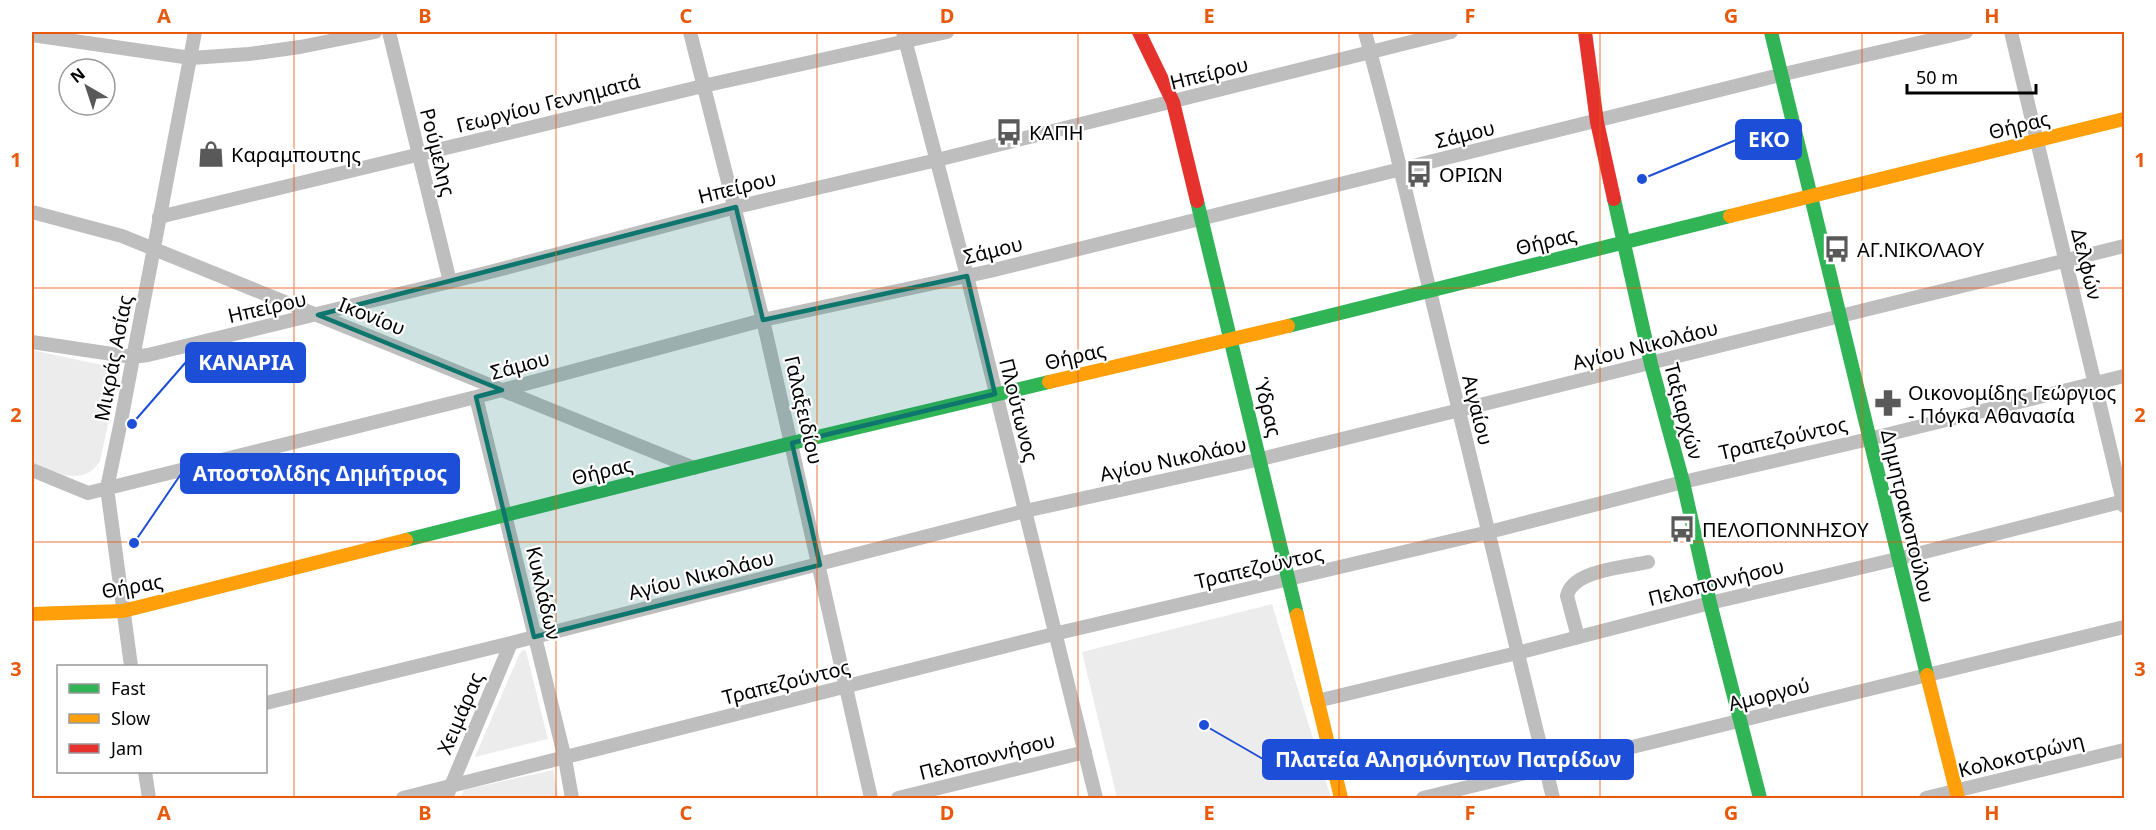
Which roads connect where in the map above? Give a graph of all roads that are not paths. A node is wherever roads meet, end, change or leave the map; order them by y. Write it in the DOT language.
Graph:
graph roads {
  1 [pos="195,32"];
  2 [pos="375,32"];
  3 [pos="389,32"];
  4 [pos="690,32"];
  5 [pos="947,32"];
  6 [pos="1138,32"];
  7 [pos="1365,32"];
  8 [pos="1451,32"];
  9 [pos="1585,32"];
  10 [pos="1771,32"];
  11 [pos="1966,32"];
  12 [pos="2011,32"];
  13 [pos="32,35"];
  14 [pos="904,36"];
  15 [pos="1370,52"];
  16 [pos="191,58"];
  17 [pos="1781,75"];
  18 [pos="703,86"];
  19 [pos="1173,102"];
  20 [pos="2124,119"];
  21 [pos="1598,122"];
  22 [pos="2037,141"];
  23 [pos="418,154"];
  24 [pos="937,160"];
  25 [pos="1401,170"];
  26 [pos="1812,196"];
  27 [pos="736,207"];
  28 [pos="32,213"];
  29 [pos="159,217"];
  30 [pos="1200,219"];
  31 [pos="1623,242"];
  32 [pos="2124,246"];
  33 [pos="154,249"];
  34 [pos="2066,261"];
  35 [pos="967,276"];
  36 [pos="450,282"];
  37 [pos="1430,291"];
  38 [pos="318,315"];
  39 [pos="1841,317"];
  40 [pos="763,320"];
  41 [pos="1231,340"];
  42 [pos="32,342"];
  43 [pos="132,357"];
  44 [pos="1651,364"];
  45 [pos="2124,376"];
  46 [pos="2096,383"];
  47 [pos="502,390"];
  48 [pos="995,394"];
  49 [pos="476,397"];
  50 [pos="1457,410"];
  51 [pos="1869,439"];
  52 [pos="792,443"];
  53 [pos="1261,459"];
  54 [pos="694,468"];
  55 [pos="32,470"];
  56 [pos="1683,482"];
  57 [pos="107,488"];
  58 [pos="2124,502"];
  59 [pos="1024,511"];
  60 [pos="506,516"];
  61 [pos="1489,532"];
  62 [pos="1897,559"];
  63 [pos="1648,562"];
  64 [pos="820,565"];
  65 [pos="1288,580"];
  66 [pos="1710,603"];
  67 [pos="123,611"];
  68 [pos="32,614"];
  69 [pos="2124,627"];
  70 [pos="1054,634"];
  71 [pos="534,637"];
  72 [pos="1578,637"];
  73 [pos="511,643"];
  74 [pos="1517,653"];
  75 [pos="131,665"];
  76 [pos="1926,676"];
  77 [pos="846,686"];
  78 [pos="1317,701"];
  79 [pos="267,703"];
  80 [pos="1740,721"];
  81 [pos="2124,750"];
  82 [pos="1085,752"];
  83 [pos="565,759"];
  84 [pos="1546,768"];
  85 [pos="145,773"];
  86 [pos="448,793"];
  87 [pos="1957,795"];
  88 [pos="149,798"];
  89 [pos="403,798"];
  90 [pos="572,798"];
  91 [pos="871,798"];
  92 [pos="898,798"];
  93 [pos="1096,798"];
  94 [pos="1341,798"];
  95 [pos="1423,798"];
  96 [pos="1553,798"];
  97 [pos="1760,798"];
  98 [pos="1926,798"];
  1 -- 16 [label="street, Μικράς Ασίας"];
  2 -- 16 [label="street"];
  3 -- 23 [label="street, Ρούμελης"];
  4 -- 18 [label="street, Γαλαξειδίου"];
  5 -- 14 [label="street, Γεωργίου Γεννηματά"];
  6 -- 19 [label="street, Ύδρας"];
  7 -- 15 [label="street, Αιγαίου"];
  8 -- 15 [label="street, Ηπείρου"];
  9 -- 21 [label="street, Ταξιαρχών"];
  10 -- 17 [label="street, Δημητρακοπούλου"];
  11 -- 17 [label="street, Σάμου"];
  12 -- 22 [label="street, Δελφών"];
  13 -- 16 [label="street"];
  14 -- 18 [label="street, Γεωργίου Γεννηματά"];
  14 -- 24 [label="street, Πλούτωνος"];
  15 -- 19 [label="street, Ηπείρου"];
  15 -- 25 [label="street, Αιγαίου"];
  16 -- 29 [label="street, Μικράς Ασίας"];
  17 -- 21 [label="street, Σάμου"];
  17 -- 26 [label="street, Δημητρακοπούλου"];
  18 -- 23 [label="street, Γεωργίου Γεννηματά"];
  18 -- 27 [label="street, Γαλαξειδίου"];
  19 -- 24 [label="street, Ηπείρου"];
  19 -- 30 [label="street, Ύδρας"];
  20 -- 22 [label="street, Θήρας"];
  21 -- 25 [label="street, Σάμου"];
  21 -- 31 [label="street, Ταξιαρχών"];
  22 -- 26 [label="street, Θήρας"];
  22 -- 34 [label="street, Δελφών"];
  23 -- 29 [label="street, Γεωργίου Γεννηματά"];
  23 -- 36 [label="street, Ρούμελης"];
  24 -- 27 [label="street, Ηπείρου"];
  24 -- 35 [label="street, Πλούτωνος"];
  25 -- 30 [label="street, Σάμου"];
  25 -- 37 [label="street, Αιγαίου"];
  26 -- 31 [label="street, Θήρας"];
  26 -- 39 [label="street, Δημητρακοπούλου"];
  27 -- 36 [label="street, Ηπείρου"];
  27 -- 40 [label="street, Γαλαξειδίου"];
  28 -- 33 [label="street, Ικονίου"];
  29 -- 33 [label="street, Μικράς Ασίας"];
  30 -- 35 [label="street, Σάμου"];
  30 -- 41 [label="street, Ύδρας"];
  31 -- 37 [label="street, Θήρας"];
  31 -- 44 [label="street, Ταξιαρχών"];
  32 -- 34 [label="street, Αγίου Νικολάου"];
  33 -- 38 [label="street, Ικονίου"];
  33 -- 43 [label="street, Μικράς Ασίας"];
  34 -- 39 [label="street, Αγίου Νικολάου"];
  34 -- 46 [label="street, Δελφών"];
  35 -- 40 [label="street, Σάμου"];
  35 -- 48 [label="street, Πλούτωνος"];
  36 -- 38 [label="street, Ηπείρου"];
  37 -- 41 [label="street, Θήρας"];
  37 -- 50 [label="street, Αιγαίου"];
  38 -- 43 [label="street, Ηπείρου"];
  38 -- 47 [label="street, Ικονίου"];
  39 -- 44 [label="street, Αγίου Νικολάου"];
  39 -- 51 [label="street, Δημητρακοπούλου"];
  40 -- 47 [label="street, Σάμου"];
  40 -- 52 [label="street, Γαλαξειδίου"];
  41 -- 48 [label="street, Θήρας"];
  41 -- 53 [label="street, Ύδρας"];
  42 -- 43 [label="street, Ηπείρου"];
  43 -- 57 [label="street, Μικράς Ασίας"];
  44 -- 50 [label="street, Αγίου Νικολάου"];
  44 -- 56 [label="street, Ταξιαρχών"];
  45 -- 46 [label="street, Τραπεζούντος"];
  46 -- 51 [label="street, Τραπεζούντος"];
  46 -- 58 [label="street, Δελφών"];
  47 -- 49 [label="street, Σάμου"];
  47 -- 54 [label="street, Ικονίου"];
  48 -- 52 [label="street, Θήρας"];
  48 -- 59 [label="street, Πλούτωνος"];
  49 -- 57 [label="street, Σάμου"];
  49 -- 60 [label="street, Κυκλάδων"];
  50 -- 53 [label="street, Αγίου Νικολάου"];
  50 -- 61 [label="street, Αιγαίου"];
  51 -- 56 [label="street, Τραπεζούντος"];
  51 -- 62 [label="street, Δημητρακοπούλου"];
  52 -- 54 [label="street, Θήρας"];
  52 -- 64 [label="street, Γαλαξειδίου"];
  53 -- 59 [label="street, Αγίου Νικολάου"];
  53 -- 65 [label="street, Ύδρας"];
  54 -- 60 [label="street, Θήρας"];
  55 -- 57 [label="street, Σάμου"];
  56 -- 61 [label="street, Τραπεζούντος"];
  56 -- 66 [label="street, Ταξιαρχών"];
  57 -- 67 [label="street, Μικράς Ασίας"];
  58 -- 62 [label="street, Πελοποννήσου"];
  59 -- 64 [label="street, Αγίου Νικολάου"];
  59 -- 70 [label="street, Πλούτωνος"];
  60 -- 67 [label="street, Θήρας"];
  60 -- 71 [label="street, Κυκλάδων"];
  61 -- 65 [label="street, Τραπεζούντος"];
  61 -- 74 [label="street, Αιγαίου"];
  62 -- 66 [label="street, Πελοποννήσου"];
  62 -- 76 [label="street, Δημητρακοπούλου"];
  63 -- 72 [label="street"];
  64 -- 71 [label="street, Αγίου Νικολάου"];
  64 -- 77 [label="street, Γαλαξειδίου"];
  65 -- 70 [label="street, Τραπεζούντος"];
  65 -- 78 [label="street, Ύδρας"];
  66 -- 72 [label="street, Πελοποννήσου"];
  66 -- 80 [label="street, Ταξιαρχών"];
  67 -- 68 [label="street, Θήρας"];
  67 -- 75 [label="street, Μικράς Ασίας"];
  69 -- 76 [label="street, Αμοργού"];
  70 -- 77 [label="street, Τραπεζούντος"];
  70 -- 82 [label="street, Πλούτωνος"];
  71 -- 73 [label="street, Αγίου Νικολάου"];
  71 -- 83 [label="street, Κυκλάδων"];
  72 -- 74 [label="street, Πελοποννήσου"];
  73 -- 79 [label="street, Αγίου Νικολάου"];
  73 -- 86 [label="street, Χειμάρας"];
  74 -- 78 [label="street, Πελοποννήσου"];
  74 -- 84 [label="street, Αιγαίου"];
  76 -- 80 [label="street, Αμοργού"];
  76 -- 87 [label="street, Δημητρακοπούλου"];
  77 -- 83 [label="street, Τραπεζούντος"];
  77 -- 91 [label="street, Γαλαξειδίου"];
  78 -- 94 [label="street, Ύδρας"];
  80 -- 84 [label="street, Αμοργού"];
  80 -- 97 [label="street, Ταξιαρχών"];
  81 -- 87 [label="street, Κολοκοτρώνη"];
  82 -- 92 [label="street, Πελοποννήσου"];
  82 -- 93 [label="street, Πλούτωνος"];
  83 -- 86 [label="street, Τραπεζούντος"];
  83 -- 90 [label="street, Κυκλάδων"];
  84 -- 95 [label="street, Αμοργού"];
  84 -- 96 [label="street, Αιγαίου"];
  85 -- 88 [label="street"];
  86 -- 89 [label="street, Τραπεζούντος"];
  87 -- 98 [label="street, Κολοκοτρώνη"];
}
